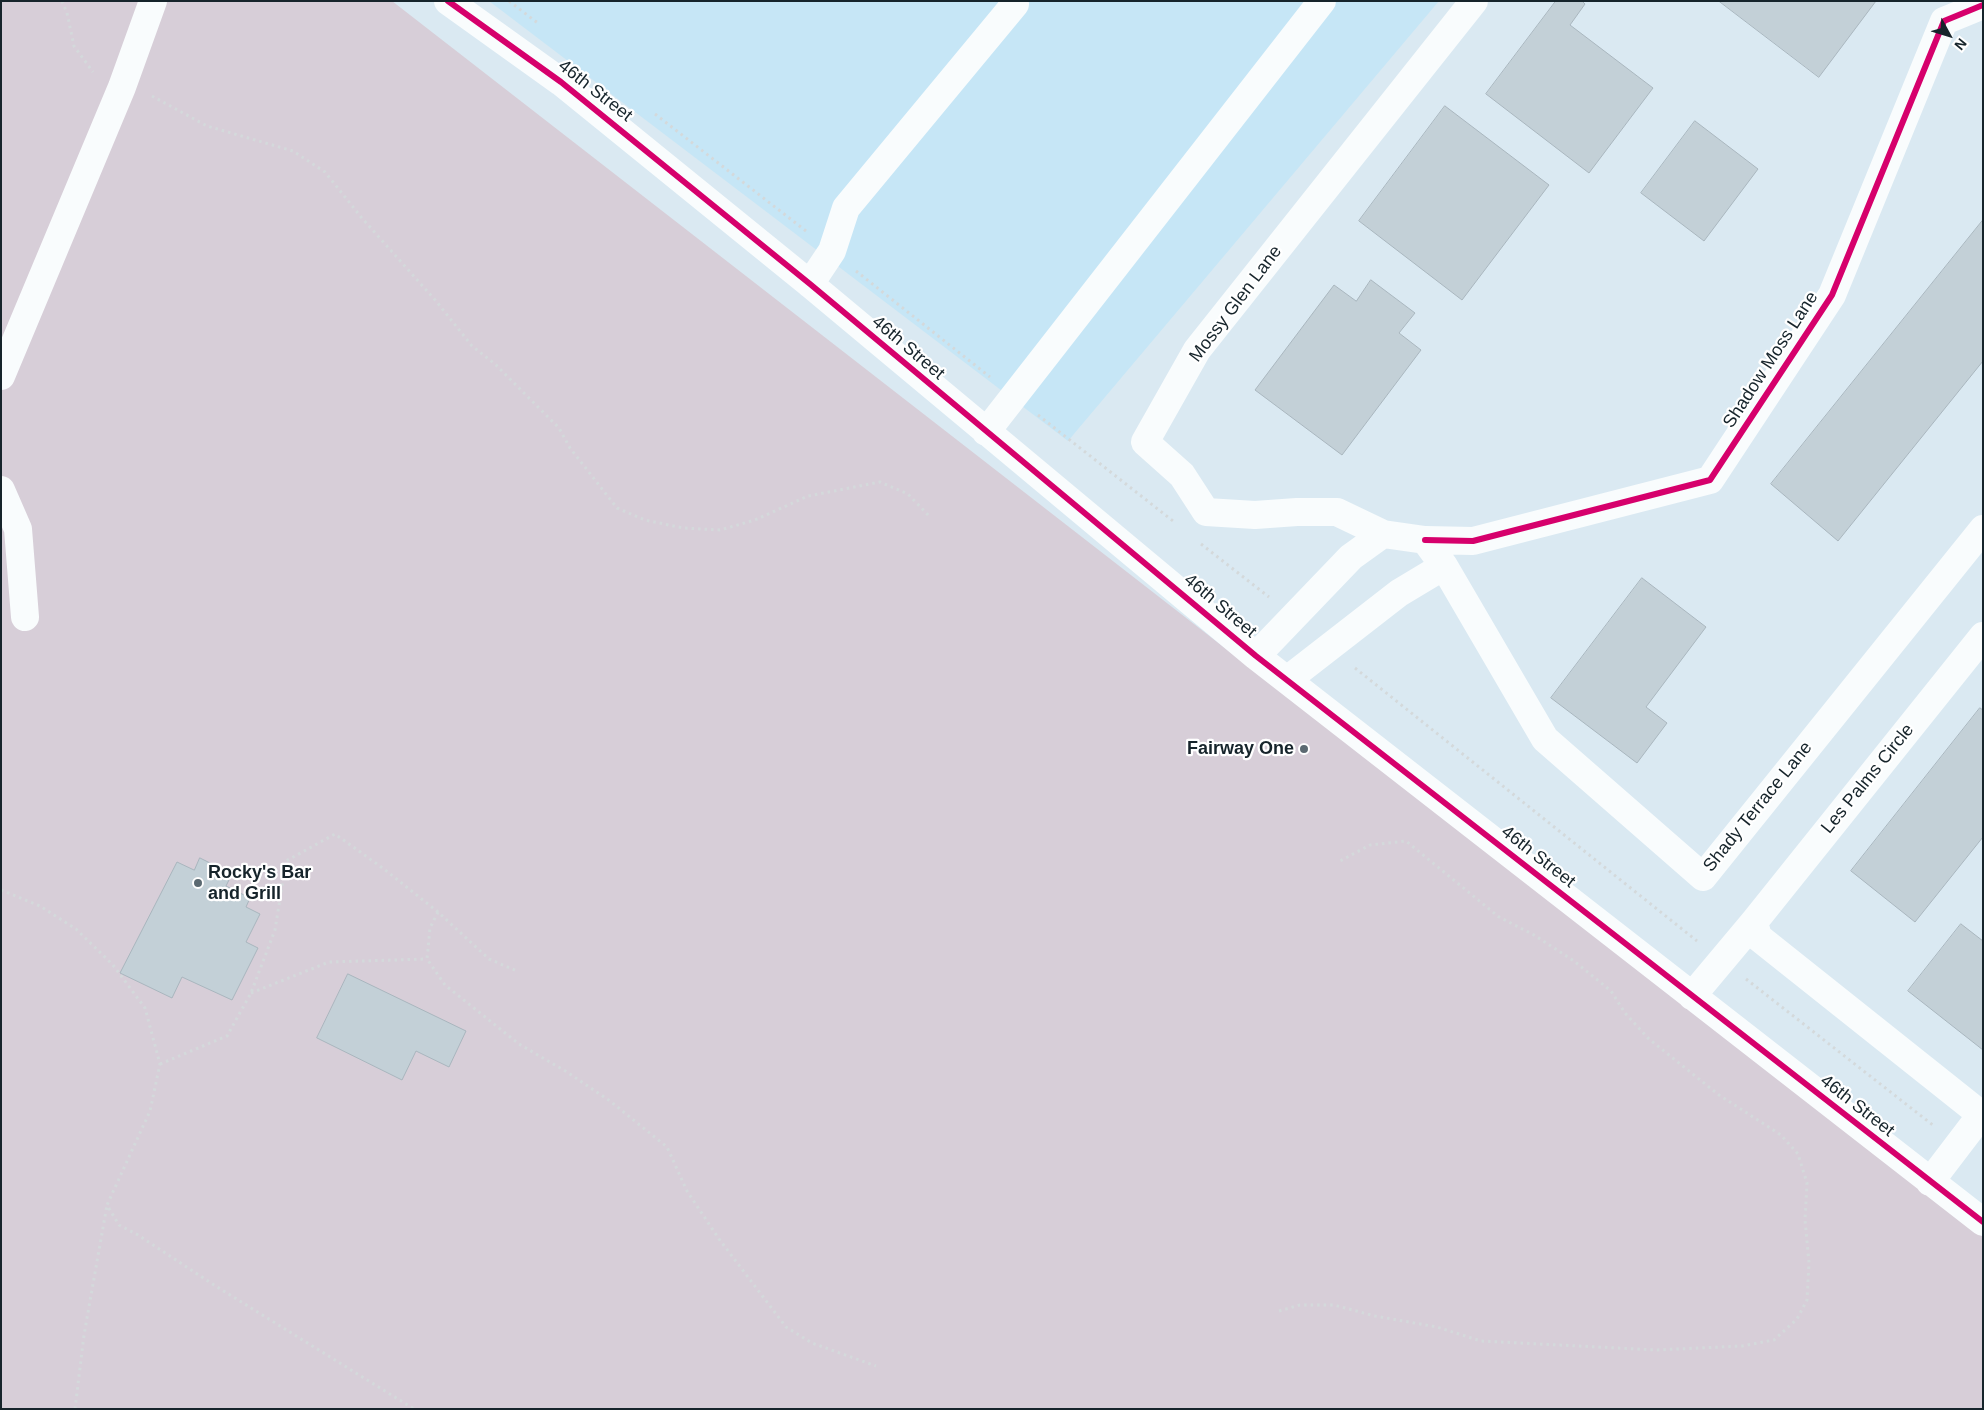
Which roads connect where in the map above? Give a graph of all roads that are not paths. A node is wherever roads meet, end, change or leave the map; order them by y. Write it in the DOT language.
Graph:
graph roads {
  1 [pos="153,1"];
  2 [pos="448,1"];
  3 [pos="1012,1"];
  4 [pos="1322,1"];
  5 [pos="1474,1"];
  6 [pos="1983,4"];
  7 [pos="810,284"];
  8 [pos="1,376"];
  9 [pos="986,432"];
  10 [pos="1,490"];
  11 [pos="1983,529"];
  12 [pos="1383,534"];
  13 [pos="1425,540"];
  14 [pos="1448,575"];
  15 [pos="25,617"];
  16 [pos="1983,636"];
  17 [pos="1256,656"];
  18 [pos="1287,680"];
  19 [pos="1754,922"];
  20 [pos="1692,996"];
  21 [pos="1982,1116"];
  22 [pos="1930,1182"];
  23 [pos="1983,1222"];
  1 -- 8 [label="street"];
  2 -- 7 [label="street, 46th Street"];
  3 -- 7 [label="street"];
  4 -- 9 [label="street"];
  5 -- 12 [label="street, Mossy Glen Lane"];
  6 -- 13 [label="street, Shadow Moss Lane"];
  7 -- 9 [label="street, 46th Street"];
  9 -- 17 [label="street, 46th Street"];
  10 -- 15 [label="street"];
  11 -- 14 [label="street, Shady Terrace Lane"];
  12 -- 13 [label="street, Mossy Glen Lane"];
  12 -- 17 [label="street"];
  13 -- 14 [label="street"];
  14 -- 18 [label="street"];
  16 -- 19 [label="street, Les Palms Circle"];
  17 -- 18 [label="street, 46th Street"];
  18 -- 20 [label="street, 46th Street"];
  19 -- 20 [label="street, Les Palms Circle"];
  19 -- 21 [label="street"];
  20 -- 22 [label="street, 46th Street"];
  21 -- 22 [label="street"];
  22 -- 23 [label="street, 46th Street"];
}
